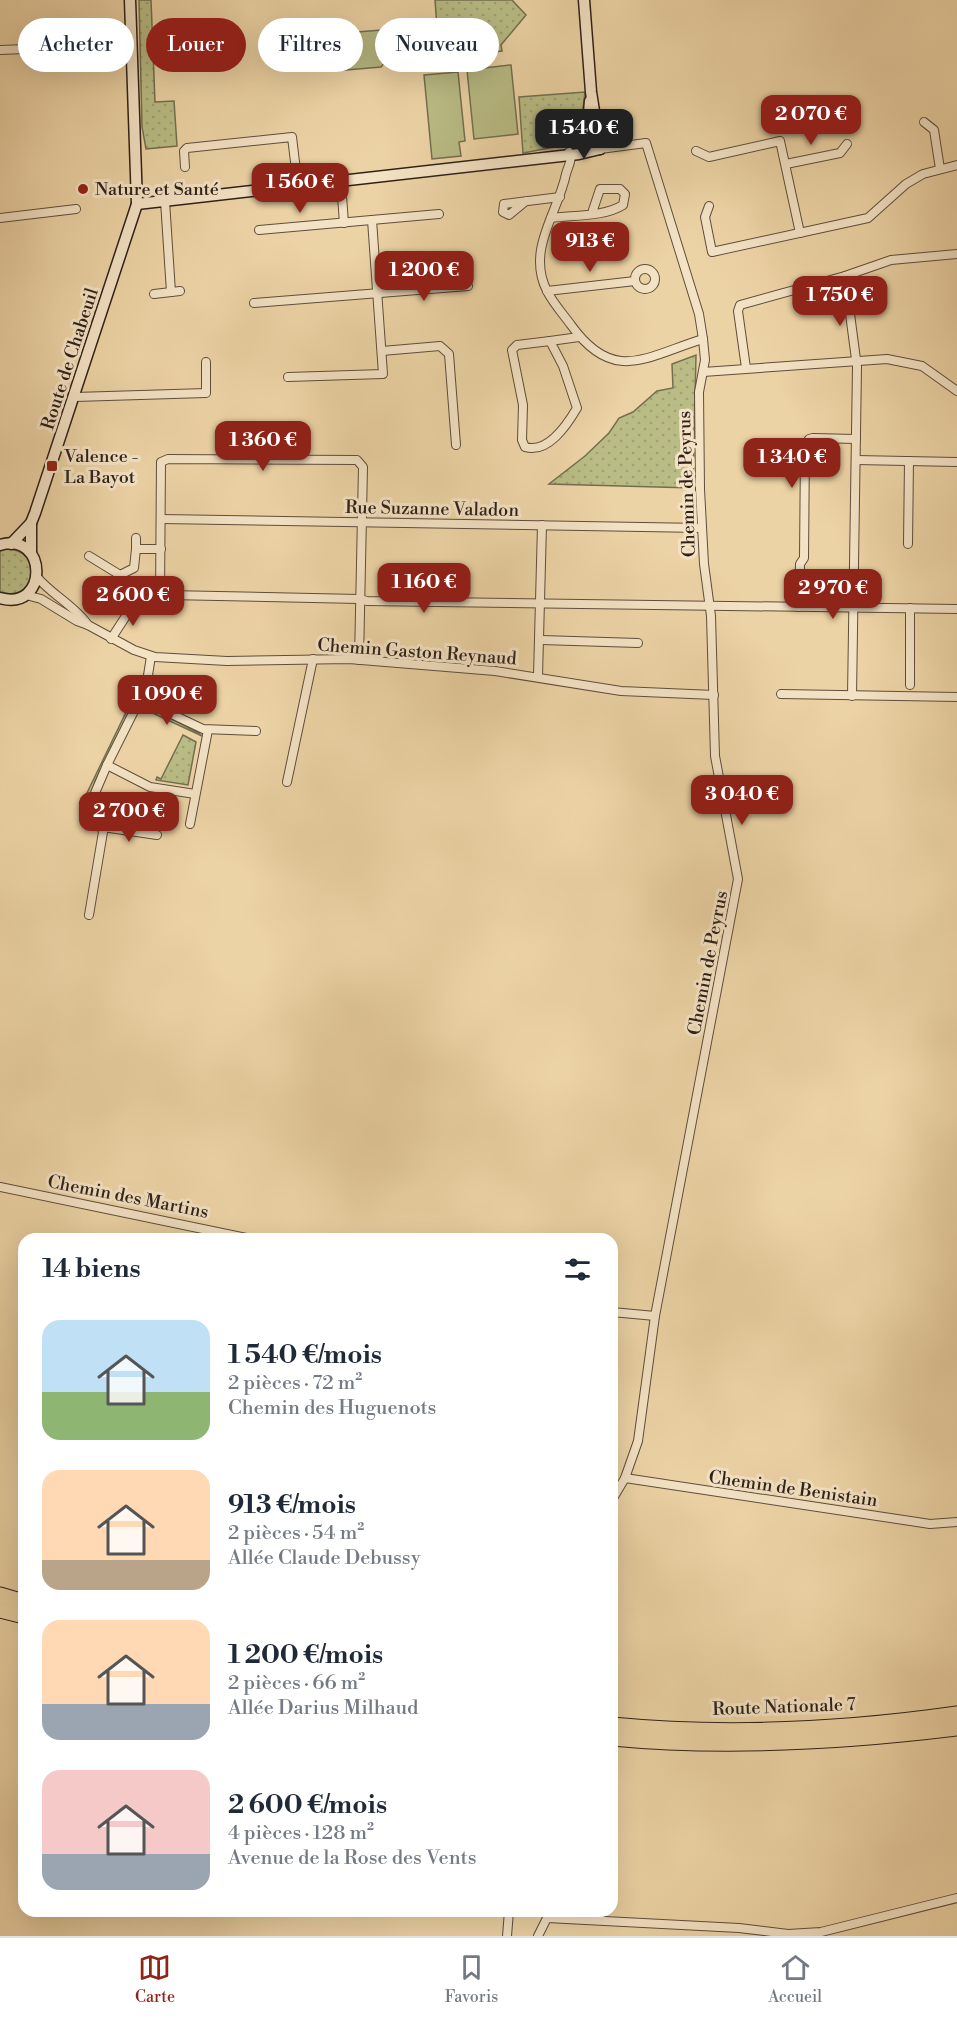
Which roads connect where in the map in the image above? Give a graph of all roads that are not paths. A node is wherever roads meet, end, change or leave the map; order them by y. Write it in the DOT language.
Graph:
graph roads {
  1 [pos="130,0"];
  2 [pos="584,0"];
  3 [pos="130,18"];
  4 [pos="18,49"];
  5 [pos="0,50"];
  6 [pos="132,72"];
  7 [pos="591,92"];
  8 [pos="924,122"];
  9 [pos="847,144"];
  10 [pos="591,146"];
  11 [pos="696,151"];
  12 [pos="566,154"];
  13 [pos="786,164"];
  14 [pos="957,165"];
  15 [pos="185,167"];
  16 [pos="940,169"];
  17 [pos="566,173"];
  18 [pos="341,183"];
  19 [pos="298,187"];
  20 [pos="560,197"];
  21 [pos="165,201"];
  22 [pos="526,201"];
  23 [pos="137,204"];
  24 [pos="709,206"];
  25 [pos="76,209"];
  26 [pos="592,213"];
  27 [pos="439,214"];
  28 [pos="0,218"];
  29 [pos="551,218"];
  30 [pos="372,220"];
  31 [pos="344,222"];
  32 [pos="259,230"];
  33 [pos="800,233"];
  34 [pos="957,254"];
  35 [pos="845,276"];
  36 [pos="635,280"];
  37 [pos="468,286"];
  38 [pos="547,291"];
  39 [pos="377,293"];
  40 [pos="154,294"];
  41 [pos="254,303"];
  42 [pos="579,336"];
  43 [pos="703,339"];
  44 [pos="550,341"];
  45 [pos="382,351"];
  46 [pos="857,360"];
  47 [pos="206,362"];
  48 [pos="746,368"];
  49 [pos="703,372"];
  50 [pos="288,378"];
  51 [pos="957,392"];
  52 [pos="75,397"];
  53 [pos="856,439"];
  54 [pos="456,445"];
  55 [pos="856,460"];
  56 [pos="909,461"];
  57 [pos="957,462"];
  58 [pos="161,519"];
  59 [pos="361,522"];
  60 [pos="31,523"];
  61 [pos="542,525"];
  62 [pos="702,528"];
  63 [pos="136,538"];
  64 [pos="6,544"];
  65 [pos="908,544"];
  66 [pos="136,549"];
  67 [pos="160,549"];
  68 [pos="31,553"];
  69 [pos="88,556"];
  70 [pos="37,577"];
  71 [pos="26,595"];
  72 [pos="160,596"];
  73 [pos="359,598"];
  74 [pos="2,601"];
  75 [pos="541,604"];
  76 [pos="709,607"];
  77 [pos="799,607"];
  78 [pos="853,608"];
  79 [pos="910,608"];
  80 [pos="957,609"];
  81 [pos="88,625"];
  82 [pos="111,639"];
  83 [pos="541,640"];
  84 [pos="638,644"];
  85 [pos="151,656"];
  86 [pos="313,659"];
  87 [pos="359,660"];
  88 [pos="538,676"];
  89 [pos="910,685"];
  90 [pos="714,694"];
  91 [pos="782,694"];
  92 [pos="852,696"];
  93 [pos="957,697"];
  94 [pos="144,700"];
  95 [pos="208,730"];
  96 [pos="256,730"];
  97 [pos="107,765"];
  98 [pos="287,782"];
  99 [pos="195,794"];
  100 [pos="190,824"];
  101 [pos="103,827"];
  102 [pos="157,835"];
  103 [pos="89,915"];
  104 [pos="0,1187"];
  105 [pos="222,1233"];
  106 [pos="618,1313"];
  107 [pos="656,1316"];
  108 [pos="625,1478"];
  109 [pos="618,1490"];
  110 [pos="957,1522"];
  111 [pos="0,1595"];
  112 [pos="18,1600"];
  113 [pos="0,1610"];
  114 [pos="18,1614"];
  115 [pos="957,1714"];
  116 [pos="618,1725"];
  117 [pos="957,1728"];
  118 [pos="618,1738"];
  119 [pos="957,1898"];
  120 [pos="509,1917"];
  121 [pos="507,1936"];
  122 [pos="538,1936"];
  1 -- 3 [label="main road, Route de Chabeuil"];
  2 -- 7 [label="main road"];
  4 -- 5 [label="street"];
  6 -- 23 [label="main road, Route de Chabeuil"];
  7 -- 10 [label="main road"];
  7 -- 10 [label="main road"];
  8 -- 16 [label="street"];
  9 -- 13 [label="street"];
  10 -- 12 [label="main road"];
  10 -- 43 [label="street, Chemin de Peyrus"];
  11 -- 13 [label="street"];
  12 -- 17 [label="street"];
  12 -- 17 [label="street"];
  12 -- 18 [label="main road"];
  13 -- 33 [label="street"];
  14 -- 16 [label="street"];
  15 -- 19 [label="street"];
  16 -- 33 [label="street"];
  17 -- 20 [label="street"];
  18 -- 19 [label="main road"];
  18 -- 31 [label="street"];
  19 -- 21 [label="main road"];
  20 -- 22 [label="street"];
  20 -- 29 [label="street"];
  21 -- 23 [label="main road"];
  21 -- 40 [label="street"];
  23 -- 52 [label="main road, Route de Chabeuil"];
  24 -- 33 [label="street"];
  25 -- 28 [label="street"];
  26 -- 26 [label="street"];
  26 -- 29 [label="street"];
  27 -- 30 [label="street"];
  29 -- 38 [label="street"];
  30 -- 31 [label="street"];
  30 -- 39 [label="street"];
  31 -- 32 [label="street"];
  34 -- 35 [label="street"];
  35 -- 46 [label="street"];
  35 -- 48 [label="street"];
  36 -- 38 [label="street"];
  37 -- 39 [label="street"];
  38 -- 42 [label="street"];
  39 -- 41 [label="street"];
  39 -- 45 [label="street"];
  42 -- 43 [label="street"];
  42 -- 44 [label="street"];
  43 -- 49 [label="street, Chemin de Peyrus"];
  44 -- 44 [label="street"];
  45 -- 50 [label="street"];
  45 -- 54 [label="street"];
  46 -- 48 [label="street"];
  46 -- 51 [label="street"];
  46 -- 53 [label="street"];
  47 -- 52 [label="street"];
  48 -- 49 [label="street"];
  49 -- 62 [label="street, Chemin de Peyrus"];
  52 -- 60 [label="main road, Route de Chabeuil"];
  53 -- 55 [label="street"];
  53 -- 77 [label="street"];
  55 -- 56 [label="street"];
  55 -- 78 [label="street"];
  56 -- 57 [label="street"];
  56 -- 65 [label="street"];
  58 -- 59 [label="street, Rue Suzanne Valadon"];
  58 -- 59 [label="street"];
  58 -- 67 [label="street"];
  59 -- 61 [label="street, Rue Suzanne Valadon"];
  59 -- 73 [label="street"];
  60 -- 64 [label="main road, Route de Chabeuil"];
  60 -- 68 [label="main road, Route de Chabeuil"];
  61 -- 62 [label="street, Rue Suzanne Valadon"];
  61 -- 75 [label="street"];
  62 -- 76 [label="street, Chemin de Peyrus"];
  63 -- 66 [label="street"];
  64 -- 68 [label="main road"];
  66 -- 67 [label="street"];
  66 -- 69 [label="street"];
  67 -- 72 [label="street"];
  68 -- 70 [label="main road, Route de Chabeuil"];
  70 -- 71 [label="main road"];
  70 -- 81 [label="street, Chemin Gaston Reynaud"];
  71 -- 74 [label="main road"];
  71 -- 81 [label="street, Chemin Gaston Reynaud"];
  72 -- 73 [label="street"];
  72 -- 82 [label="street"];
  73 -- 75 [label="street"];
  73 -- 87 [label="street"];
  75 -- 76 [label="street"];
  75 -- 83 [label="street"];
  76 -- 77 [label="street"];
  76 -- 90 [label="street, Chemin de Peyrus"];
  77 -- 78 [label="street"];
  78 -- 79 [label="street"];
  78 -- 92 [label="street"];
  79 -- 80 [label="street"];
  79 -- 89 [label="street"];
  81 -- 82 [label="street, Chemin Gaston Reynaud"];
  82 -- 85 [label="street, Chemin Gaston Reynaud"];
  83 -- 84 [label="street"];
  83 -- 88 [label="street"];
  85 -- 86 [label="street, Chemin Gaston Reynaud"];
  85 -- 94 [label="street"];
  86 -- 87 [label="street, Chemin Gaston Reynaud"];
  86 -- 98 [label="street"];
  87 -- 88 [label="street, Chemin Gaston Reynaud"];
  88 -- 90 [label="street, Chemin Gaston Reynaud"];
  90 -- 107 [label="street, Chemin de Peyrus"];
  91 -- 92 [label="street"];
  92 -- 93 [label="street"];
  94 -- 95 [label="street"];
  94 -- 97 [label="street"];
  95 -- 96 [label="street"];
  95 -- 99 [label="street"];
  97 -- 99 [label="street"];
  97 -- 101 [label="street"];
  99 -- 100 [label="street"];
  101 -- 102 [label="street"];
  101 -- 103 [label="street"];
  104 -- 105 [label="street, Chemin des Martins"];
  106 -- 107 [label="street"];
  107 -- 108 [label="street, Chemin de Peyrus"];
  108 -- 109 [label="street, Chemin de Peyrus"];
  108 -- 110 [label="street, Chemin de Benistain"];
  111 -- 112 [label="highway"];
  113 -- 114 [label="highway"];
  115 -- 116 [label="highway, Route Nationale 7"];
  117 -- 118 [label="highway, Route Nationale 7"];
  119 -- 122 [label="street"];
  120 -- 121 [label="street"];
}
